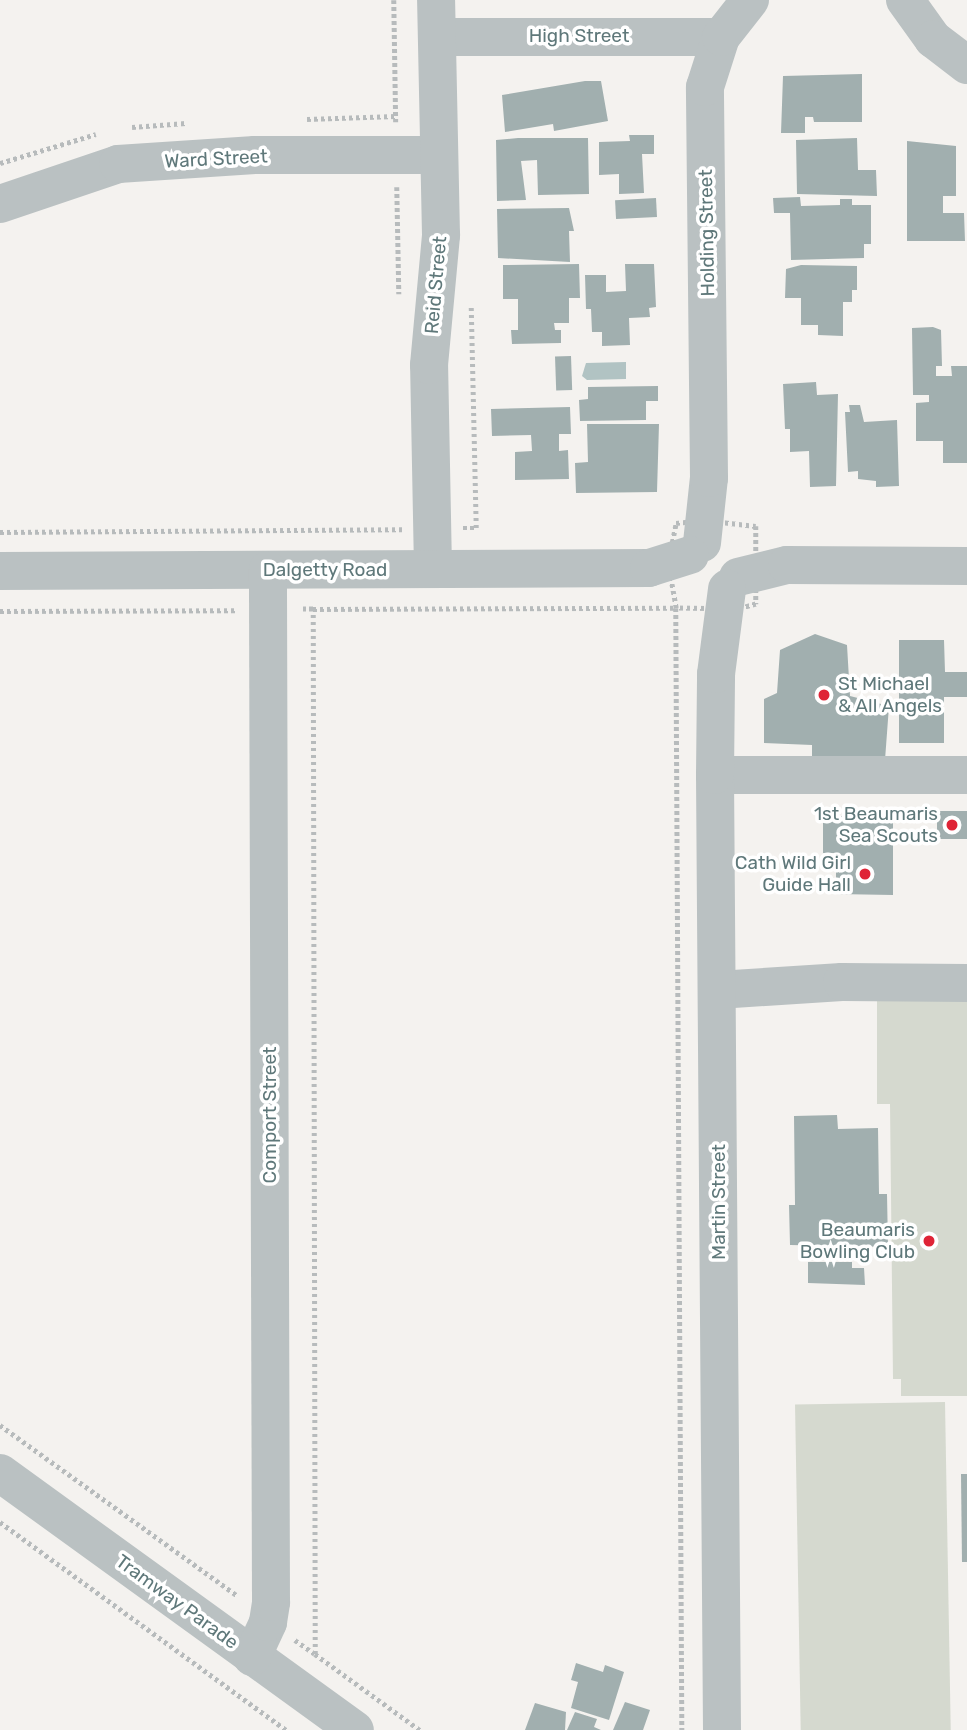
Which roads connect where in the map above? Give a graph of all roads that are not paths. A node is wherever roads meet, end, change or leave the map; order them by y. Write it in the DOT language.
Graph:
graph roads {
  1 [pos="436,0"];
  2 [pos="750,0"];
  3 [pos="905,0"];
  4 [pos="437,37"];
  5 [pos="721,37"];
  6 [pos="967,65"];
  7 [pos="439,155"];
  8 [pos="0,204"];
  9 [pos="714,566"];
  10 [pos="967,566"];
  11 [pos="433,569"];
  12 [pos="268,570"];
  13 [pos="0,571"];
  14 [pos="715,775"];
  15 [pos="967,775"];
  16 [pos="967,983"];
  17 [pos="718,990"];
  18 [pos="0,1473"];
  19 [pos="252,1657"];
  20 [pos="355,1730"];
  21 [pos="722,1730"];
  1 -- 4 [label="street, Reid Street"];
  2 -- 5 [label="street, Holding Street"];
  3 -- 6 [label="street"];
  4 -- 5 [label="street, High Street"];
  4 -- 7 [label="street, Reid Street"];
  5 -- 9 [label="street, Holding Street"];
  7 -- 8 [label="street, Ward Street"];
  7 -- 11 [label="street, Reid Street"];
  9 -- 10 [label="street, Dalgetty Road"];
  9 -- 11 [label="street, Dalgetty Road"];
  9 -- 14 [label="street, Martin Street"];
  11 -- 12 [label="street, Dalgetty Road"];
  12 -- 13 [label="street, Dalgetty Road"];
  12 -- 19 [label="street, Comport Street"];
  14 -- 15 [label="street"];
  14 -- 17 [label="street, Martin Street"];
  16 -- 17 [label="street"];
  17 -- 21 [label="street, Martin Street"];
  18 -- 19 [label="street, Tramway Parade"];
  19 -- 20 [label="street, Tramway Parade"];
}
